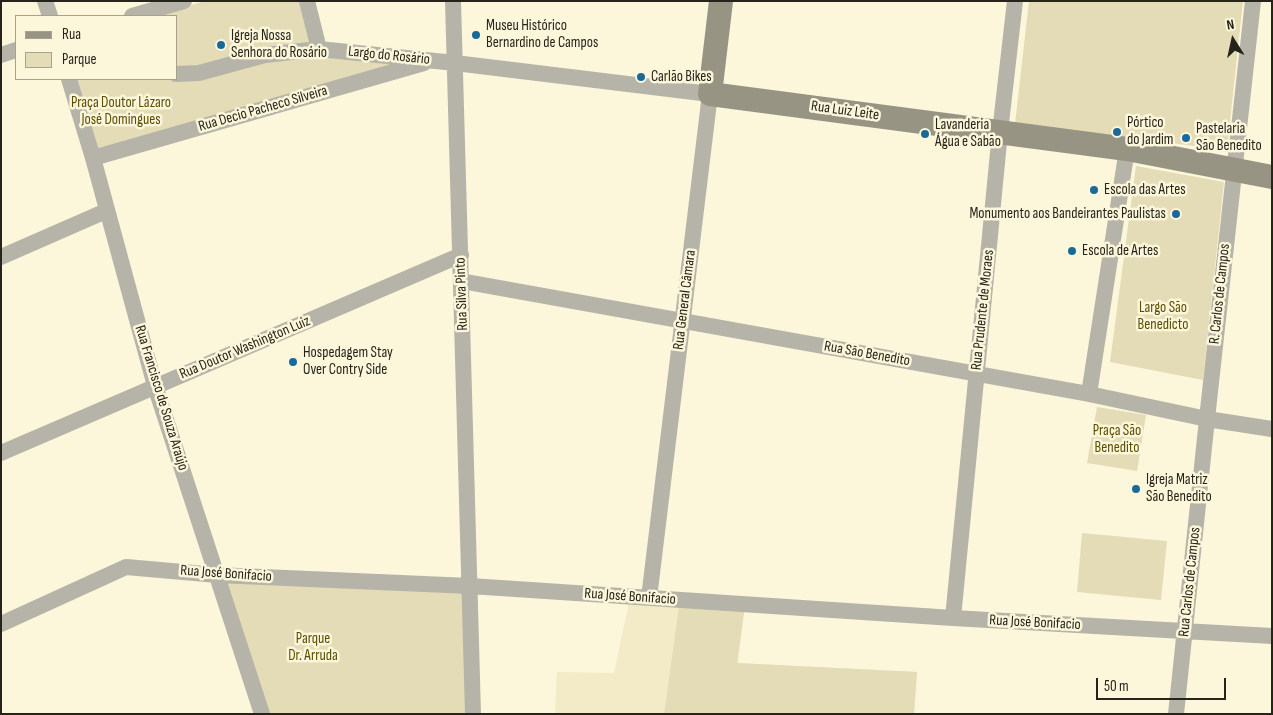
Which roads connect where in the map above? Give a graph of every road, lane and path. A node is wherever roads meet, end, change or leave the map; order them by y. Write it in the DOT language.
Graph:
graph roads {
  1 [pos="45,1"];
  2 [pos="184,1"];
  3 [pos="307,1"];
  4 [pos="453,1"];
  5 [pos="721,1"];
  6 [pos="1015,1"];
  7 [pos="1253,1"];
  8 [pos="50,15"];
  9 [pos="135,15"];
  10 [pos="320,49"];
  11 [pos="15,50"];
  12 [pos="1,55"];
  13 [pos="433,60"];
  14 [pos="455,62"];
  15 [pos="178,74"];
  16 [pos="69,80"];
  17 [pos="710,94"];
  18 [pos="1000,132"];
  19 [pos="1127,149"];
  20 [pos="93,158"];
  21 [pos="1234,169"];
  22 [pos="1272,177"];
  23 [pos="106,211"];
  24 [pos="461,255"];
  25 [pos="1,257"];
  26 [pos="462,281"];
  27 [pos="682,321"];
  28 [pos="976,374"];
  29 [pos="155,386"];
  30 [pos="1090,394"];
  31 [pos="1207,420"];
  32 [pos="1272,429"];
  33 [pos="1,453"];
  34 [pos="217,575"];
  35 [pos="470,586"];
  36 [pos="649,598"];
  37 [pos="953,618"];
  38 [pos="1,624"];
  39 [pos="1185,631"];
  40 [pos="1272,636"];
  41 [pos="262,714"];
  42 [pos="474,714"];
  43 [pos="1176,714"];
  1 -- 8 [label="street"];
  2 -- 9 [label="street"];
  3 -- 10 [label="street"];
  4 -- 14 [label="street, Rua Silva Pinto"];
  5 -- 17 [label="street, Rua General Câmara"];
  6 -- 18 [label="street, Rua Prudente de Moraes"];
  7 -- 21 [label="street"];
  10 -- 13 [label="street, Largo do Rosário"];
  10 -- 15 [label="street, Largo do Rosário"];
  11 -- 12 [label="street"];
  13 -- 14 [label="street, Largo do Rosário"];
  13 -- 20 [label="street, Rua Decio Pacheco Silveira"];
  14 -- 17 [label="street, Rua Luiz Leite"];
  14 -- 24 [label="street, Rua Silva Pinto"];
  16 -- 20 [label="street, Rua Francisco de Souza Araújo"];
  17 -- 18 [label="street, Rua Luiz Leite"];
  17 -- 27 [label="street, Rua General Câmara"];
  18 -- 19 [label="street, Rua Luiz Leite"];
  18 -- 28 [label="street, Rua Prudente de Moraes"];
  19 -- 21 [label="street, Rua Luiz Leite"];
  19 -- 30 [label="street"];
  20 -- 23 [label="street, Rua Francisco de Souza Araújo"];
  21 -- 22 [label="street, Rua Luiz Leite"];
  21 -- 31 [label="street, R. Carlos de Campos"];
  23 -- 25 [label="street"];
  23 -- 29 [label="street, Rua Francisco de Souza Araújo"];
  24 -- 26 [label="street, Rua Silva Pinto"];
  24 -- 29 [label="street, Rua Doutor Washington Luiz"];
  26 -- 27 [label="street, Rua São Benedito"];
  26 -- 35 [label="street, Rua Silva Pinto"];
  27 -- 28 [label="street, Rua São Benedito"];
  27 -- 36 [label="street, Rua General Câmara"];
  28 -- 30 [label="street, Rua São Benedito"];
  28 -- 37 [label="street, Rua Prudente de Moraes"];
  29 -- 33 [label="street, Rua Doutor Washington Luiz"];
  29 -- 34 [label="street, Rua Francisco de Souza Araújo"];
  30 -- 31 [label="street, Rua São Benedito"];
  31 -- 32 [label="street, Rua São Benedito"];
  31 -- 39 [label="street, Rua Carlos de Campos"];
  34 -- 35 [label="street, Rua José Bonifacio"];
  34 -- 38 [label="street, Rua José Bonifacio"];
  34 -- 41 [label="street, Rua Francisco de Souza Araújo"];
  35 -- 36 [label="street, Rua José Bonifacio"];
  35 -- 42 [label="street, Rua Silva Pinto"];
  36 -- 37 [label="street, Rua José Bonifacio"];
  37 -- 39 [label="street, Rua José Bonifacio"];
  39 -- 40 [label="street, Rua José Bonifacio"];
  39 -- 43 [label="street, Rua Carlos de Campos"];
}
